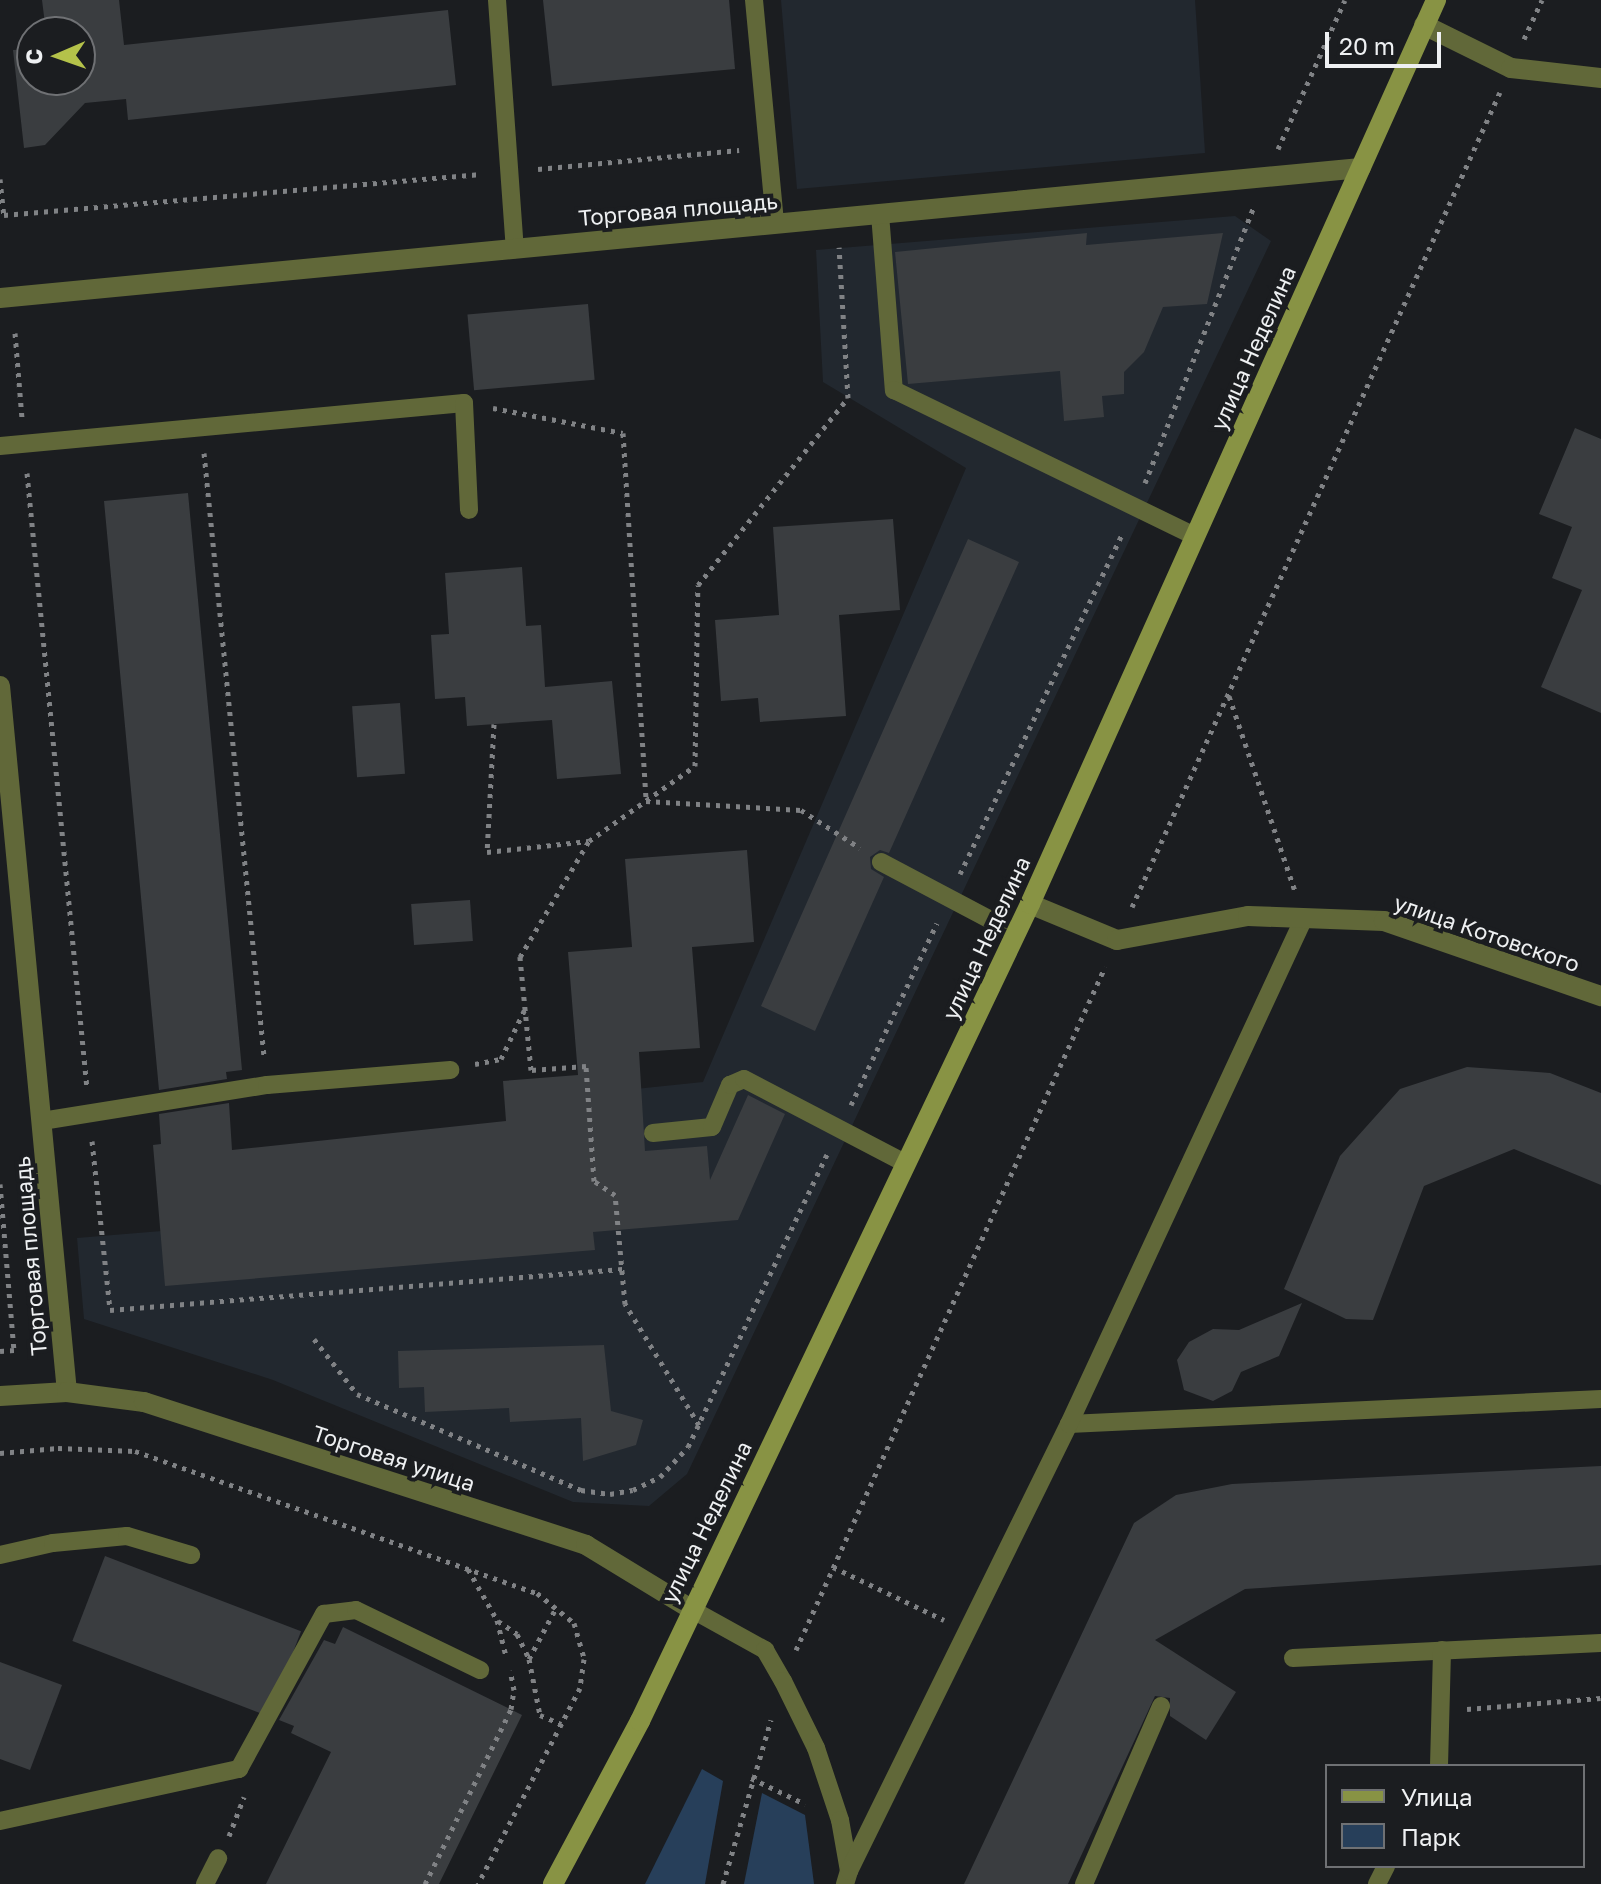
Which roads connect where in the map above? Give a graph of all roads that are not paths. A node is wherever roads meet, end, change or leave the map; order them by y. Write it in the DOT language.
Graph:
graph roads {
  1 [pos="497,0"];
  2 [pos="754,0"];
  3 [pos="1436,0"];
  4 [pos="1424,25"];
  5 [pos="1601,78"];
  6 [pos="1361,168"];
  7 [pos="880,214"];
  8 [pos="775,224"];
  9 [pos="515,249"];
  10 [pos="0,298"];
  11 [pos="0,446"];
  12 [pos="469,510"];
  13 [pos="1195,536"];
  14 [pos="0,686"];
  15 [pos="881,862"];
  16 [pos="1030,904"];
  17 [pos="1304,918"];
  18 [pos="1015,933"];
  19 [pos="1601,996"];
  20 [pos="450,1070"];
  21 [pos="42,1121"];
  22 [pos="653,1133"];
  23 [pos="905,1163"];
  24 [pos="67,1392"];
  25 [pos="0,1396"];
  26 [pos="1601,1399"];
  27 [pos="1069,1424"];
  28 [pos="0,1555"];
  29 [pos="191,1555"];
  30 [pos="691,1609"];
  31 [pos="1601,1643"];
  32 [pos="1442,1650"];
  33 [pos="1293,1658"];
  34 [pos="480,1670"];
  35 [pos="1161,1706"];
  36 [pos="1439,1764"];
  37 [pos="0,1821"];
  38 [pos="218,1858"];
  39 [pos="847,1877"];
  40 [pos="205,1884"];
  41 [pos="553,1884"];
  42 [pos="1084,1884"];
  1 -- 9 [label="lane"];
  2 -- 8 [label="lane"];
  3 -- 4 [label="main road, улица Неделина"];
  4 -- 5 [label="street"];
  4 -- 6 [label="main road, улица Неделина"];
  6 -- 7 [label="street, Торговая площадь"];
  6 -- 13 [label="main road, улица Неделина"];
  7 -- 8 [label="street, Торговая площадь"];
  7 -- 13 [label="lane"];
  8 -- 9 [label="street, Торговая площадь"];
  9 -- 10 [label="street, Торговая площадь"];
  11 -- 12 [label="lane"];
  13 -- 16 [label="main road, улица Неделина"];
  14 -- 21 [label="street, Торговая площадь"];
  15 -- 18 [label="lane"];
  16 -- 17 [label="street, улица Котовского"];
  16 -- 18 [label="main road, улица Неделина"];
  17 -- 19 [label="street, улица Котовского"];
  17 -- 27 [label="lane"];
  18 -- 23 [label="main road, улица Неделина"];
  20 -- 21 [label="lane"];
  21 -- 24 [label="street, Торговая площадь"];
  22 -- 23 [label="lane"];
  23 -- 30 [label="main road, улица Неделина"];
  24 -- 25 [label="street, Торговая улица"];
  24 -- 30 [label="street, Торговая улица"];
  26 -- 27 [label="lane"];
  27 -- 39 [label="lane"];
  28 -- 29 [label="lane"];
  30 -- 39 [label="lane"];
  30 -- 41 [label="main road, улица Неделина"];
  31 -- 32 [label="lane"];
  32 -- 33 [label="lane"];
  32 -- 36 [label="lane"];
  34 -- 37 [label="lane"];
  35 -- 42 [label="lane"];
  38 -- 40 [label="lane"];
}
